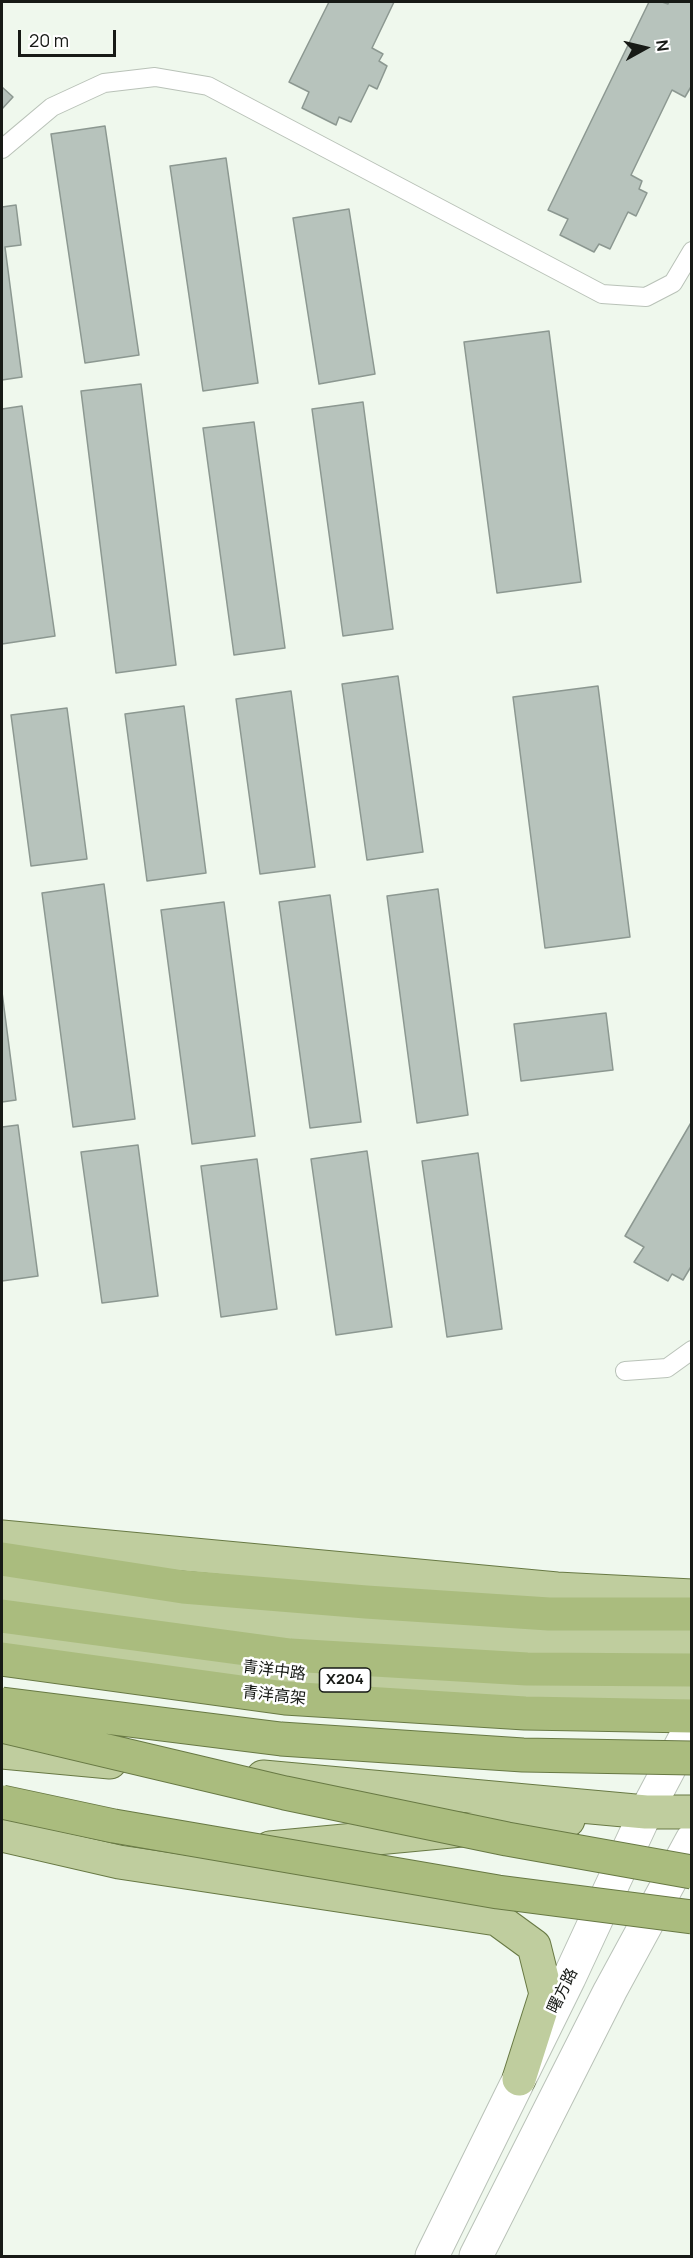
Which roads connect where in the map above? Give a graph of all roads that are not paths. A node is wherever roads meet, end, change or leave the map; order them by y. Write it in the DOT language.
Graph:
graph roads {
  1 [pos="2,148"];
  2 [pos="692,250"];
  3 [pos="692,1350"];
  4 [pos="625,1371"];
  5 [pos="2,1537"];
  6 [pos="2,1559"];
  7 [pos="2,1586"];
  8 [pos="692,1596"];
  9 [pos="692,1614"];
  10 [pos="2,1616"];
  11 [pos="2,1636"];
  12 [pos="692,1644"];
  13 [pos="2,1659"];
  14 [pos="692,1670"];
  15 [pos="692,1692"];
  16 [pos="2,1704"];
  17 [pos="692,1716"];
  18 [pos="692,1725"];
  19 [pos="2,1726"];
  20 [pos="2,1752"];
  21 [pos="692,1758"];
  22 [pos="2,1802"];
  23 [pos="645,1812"];
  24 [pos="692,1812"];
  25 [pos="2,1835"];
  26 [pos="692,1840"];
  27 [pos="119,1862"];
  28 [pos="692,1872"];
  29 [pos="692,1917"];
  30 [pos="519,2079"];
  31 [pos="432,2256"];
  32 [pos="476,2256"];
  1 -- 2 [label="lane"];
  3 -- 4 [label="lane"];
  5 -- 8 [label="main road"];
  6 -- 9 [label="highway"];
  7 -- 12 [label="main road"];
  10 -- 14 [label="highway"];
  11 -- 15 [label="main road, 青洋中路 / X204"];
  13 -- 17 [label="highway, 青洋高架"];
  16 -- 21 [label="highway, bridge"];
  18 -- 23 [label="street, 曙方路"];
  19 -- 28 [label="highway, bridge"];
  20 -- 23 [label="main road"];
  22 -- 29 [label="highway, bridge"];
  23 -- 24 [label="main road"];
  23 -- 27 [label="main road"];
  23 -- 30 [label="street, 曙方路"];
  25 -- 27 [label="main road"];
  26 -- 32 [label="street"];
  27 -- 30 [label="main road"];
  30 -- 31 [label="street, 曙方路"];
}
